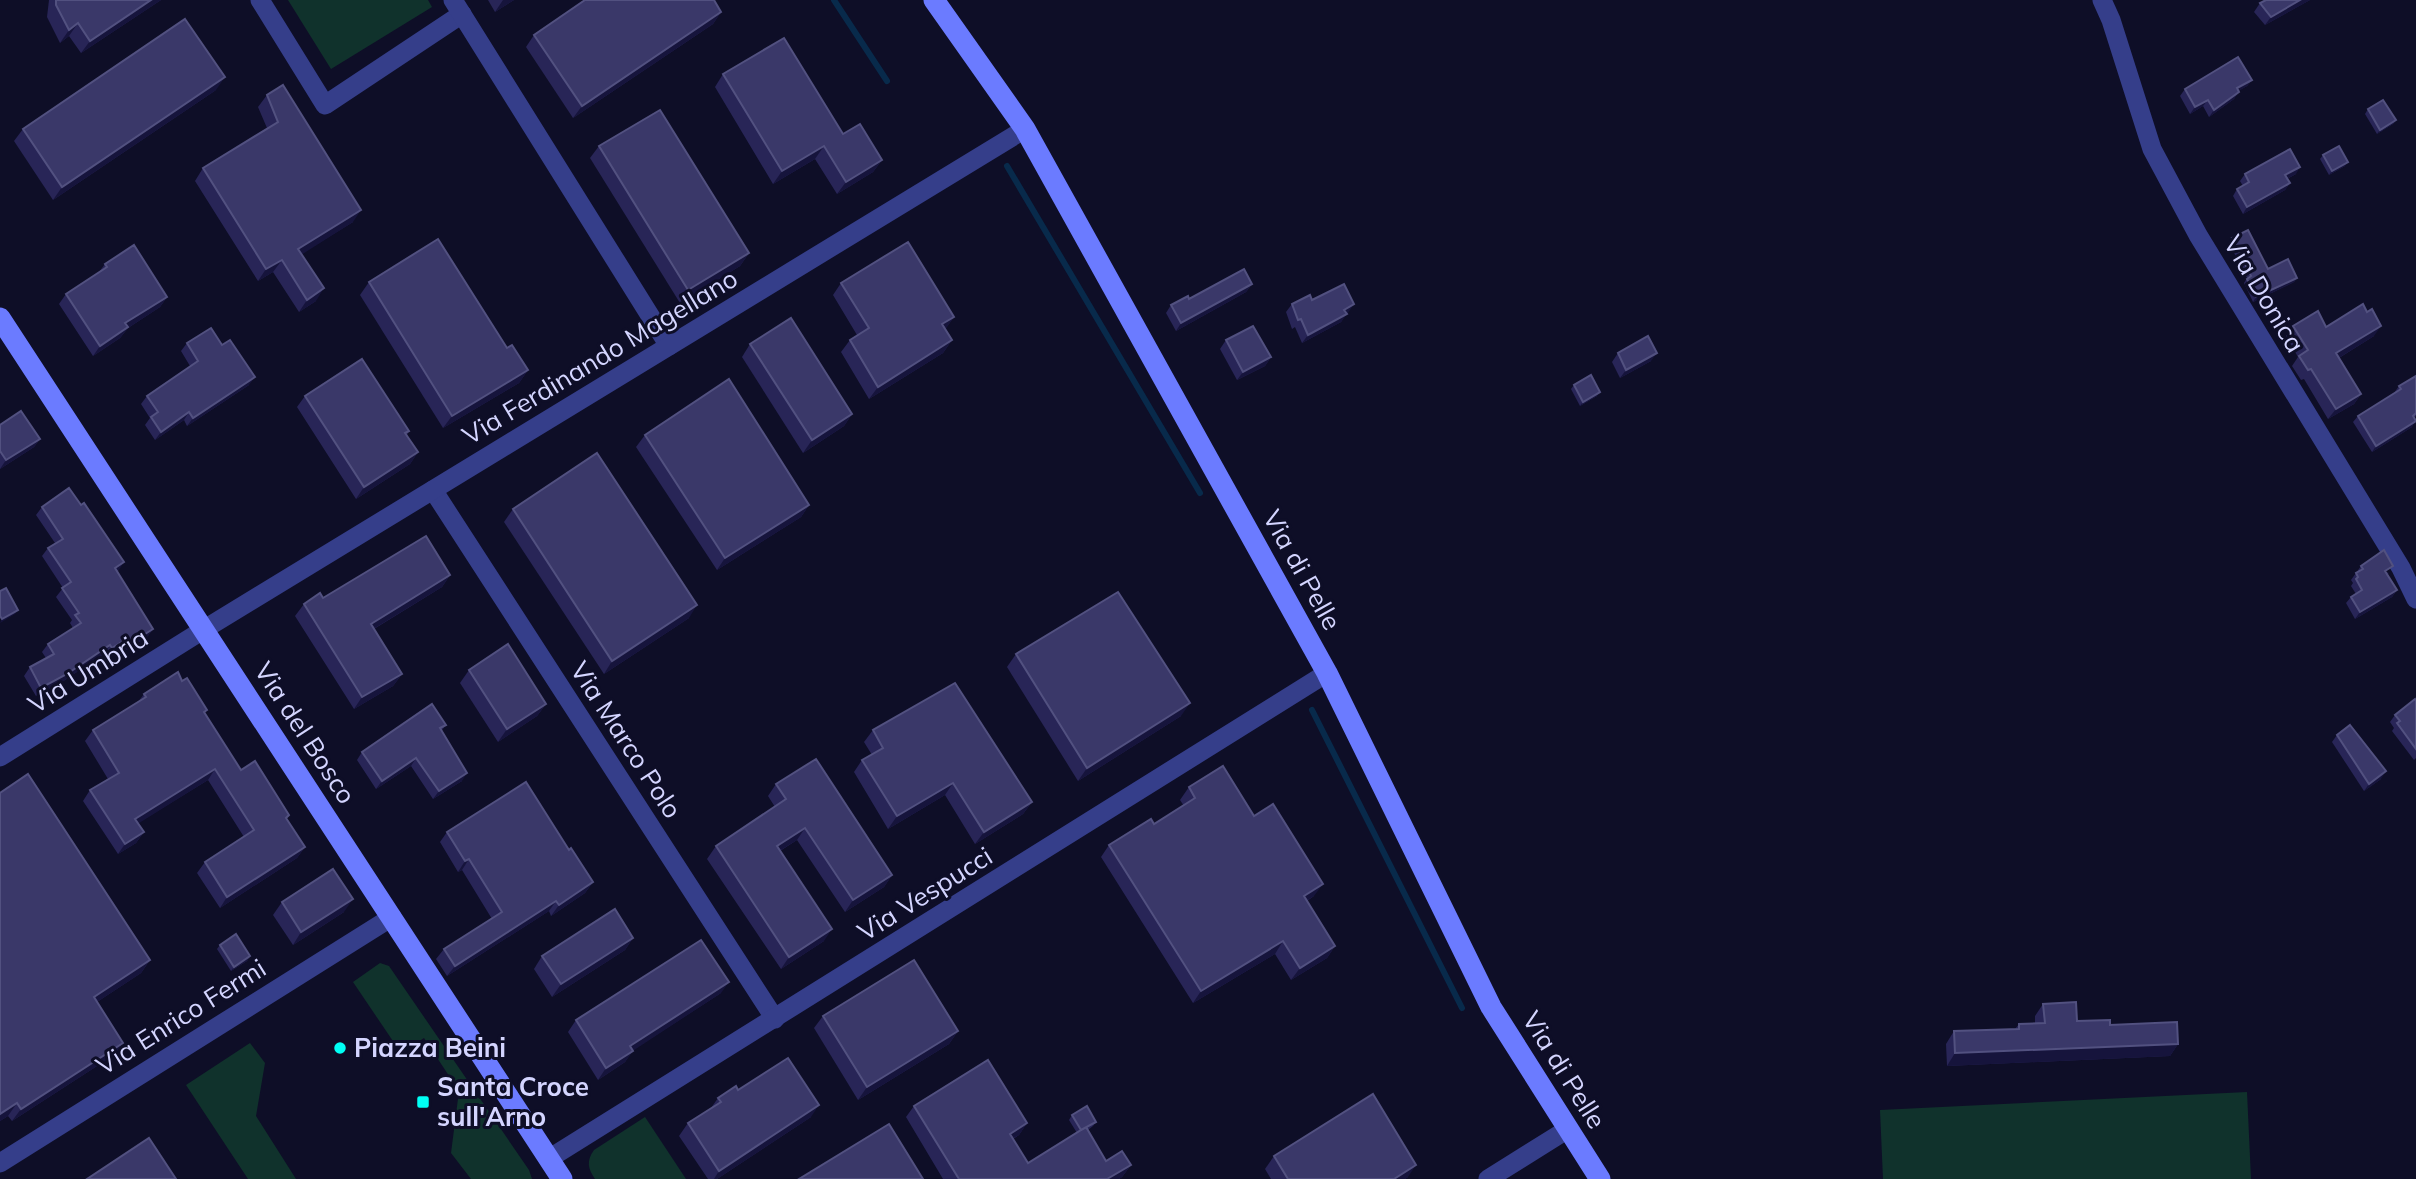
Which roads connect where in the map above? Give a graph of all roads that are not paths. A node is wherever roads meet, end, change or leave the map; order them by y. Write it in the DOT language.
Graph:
graph roads {
  1 [pos="260,0"];
  2 [pos="934,0"];
  3 [pos="2102,0"];
  4 [pos="458,7"];
  5 [pos="1025,129"];
  6 [pos="0,318"];
  7 [pos="668,346"];
  8 [pos="433,490"];
  9 [pos="2416,599"];
  10 [pos="204,629"];
  11 [pos="1327,673"];
  12 [pos="0,757"];
  13 [pos="392,917"];
  14 [pos="775,1019"];
  15 [pos="1568,1129"];
  16 [pos="550,1158"];
  17 [pos="0,1163"];
  18 [pos="562,1179"];
  19 [pos="1488,1179"];
  20 [pos="1600,1179"];
  1 -- 4 [label="street"];
  2 -- 5 [label="street, Via di Pelle"];
  3 -- 9 [label="street, Via Donica"];
  4 -- 7 [label="street"];
  5 -- 7 [label="street, Via Ferdinando Magellano"];
  5 -- 11 [label="street, Via di Pelle"];
  6 -- 10 [label="street, Via del Bosco"];
  7 -- 8 [label="street, Via Ferdinando Magellano"];
  8 -- 10 [label="street, Via Ferdinando Magellano"];
  8 -- 14 [label="street, Via Marco Polo"];
  10 -- 12 [label="street, Via Umbria"];
  10 -- 13 [label="street, Via del Bosco"];
  11 -- 14 [label="street, Via Vespucci"];
  11 -- 15 [label="street, Via di Pelle"];
  13 -- 16 [label="street, Via del Bosco"];
  13 -- 17 [label="street, Via Enrico Fermi"];
  14 -- 16 [label="street, Via Vespucci"];
  15 -- 19 [label="street"];
  15 -- 20 [label="street, Via di Pelle"];
  16 -- 18 [label="street, Via del Bosco"];
}
